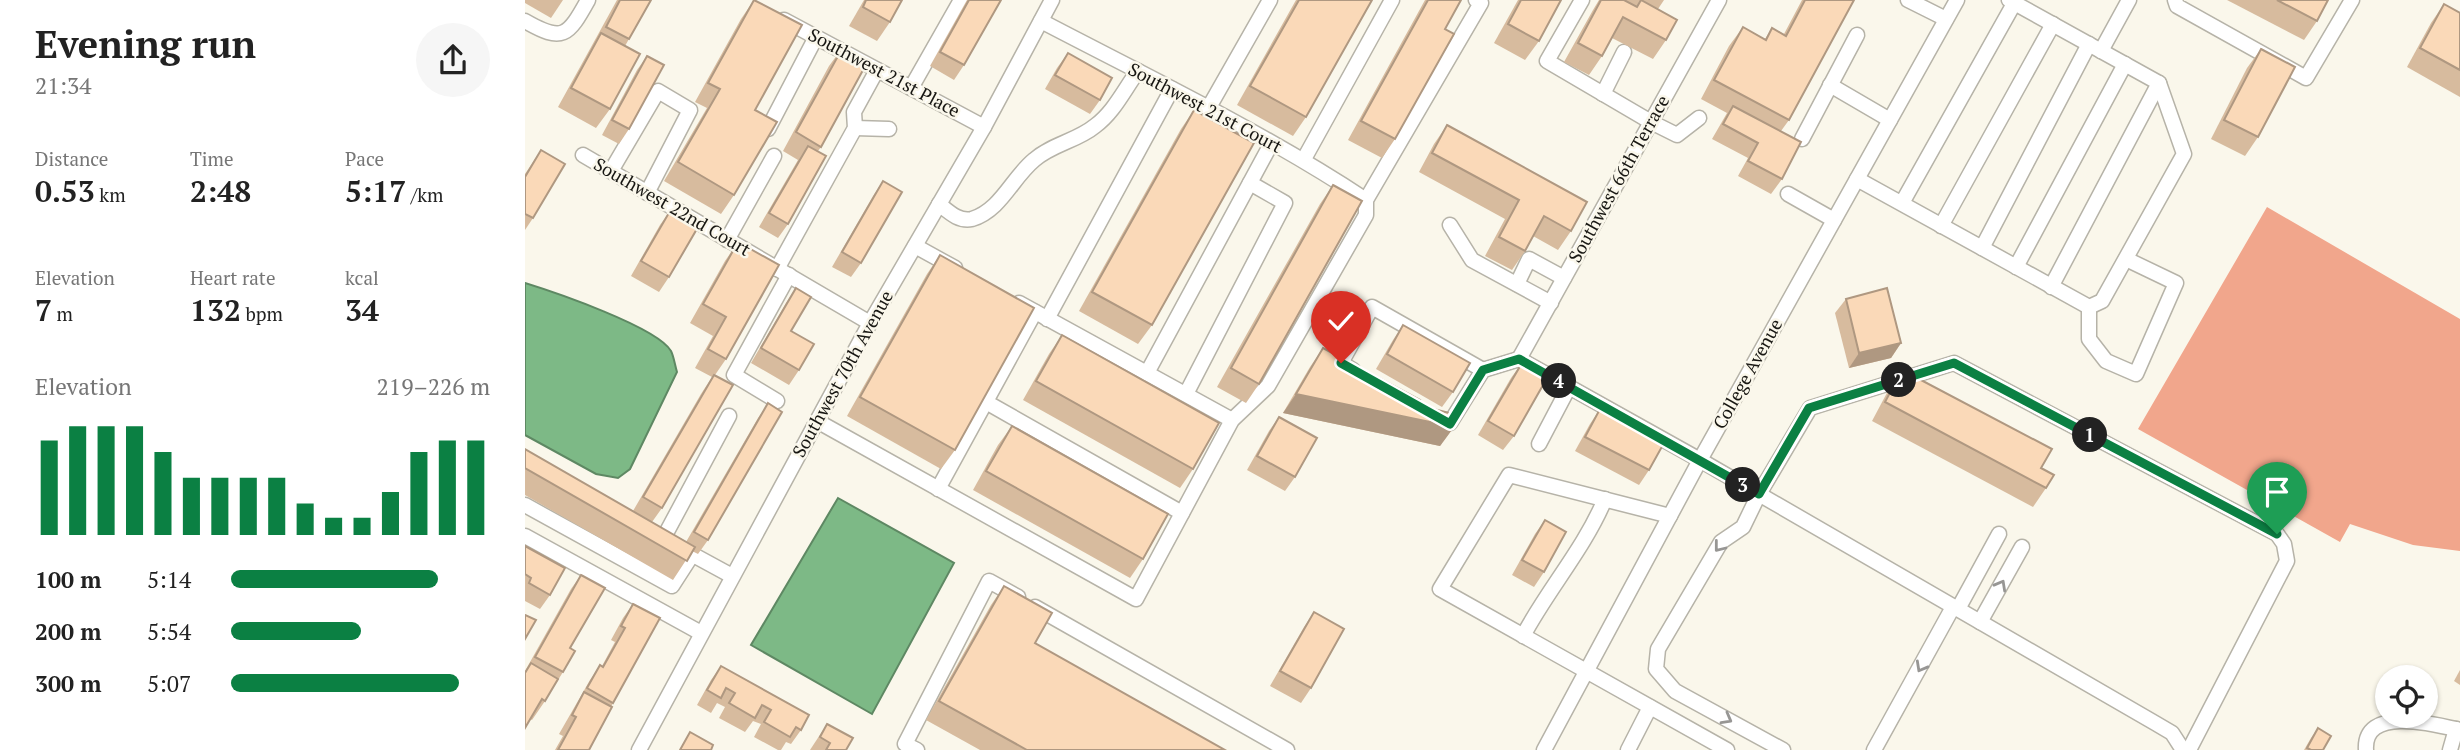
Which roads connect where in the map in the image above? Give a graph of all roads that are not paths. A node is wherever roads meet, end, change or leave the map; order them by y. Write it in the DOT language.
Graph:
graph roads {
  1 [pos="588,0"];
  2 [pos="961,0"];
  3 [pos="1271,0"];
  4 [pos="1392,0"];
  5 [pos="1476,0"];
  6 [pos="1581,0"];
  7 [pos="1908,0"];
  8 [pos="1957,0"];
  9 [pos="2129,0"];
  10 [pos="2175,0"];
  11 [pos="2352,0"];
  12 [pos="1048,1"];
  13 [pos="1715,1"];
  14 [pos="2013,1"];
  15 [pos="771,13"];
  16 [pos="1946,19"];
  17 [pos="1041,21"];
  18 [pos="525,22"];
  19 [pos="2053,24"];
  20 [pos="1857,35"];
  21 [pos="816,37"];
  22 [pos="2095,48"];
  23 [pos="1624,52"];
  24 [pos="2125,64"];
  25 [pos="877,70"];
  26 [pos="1138,71"];
  27 [pos="2159,83"];
  28 [pos="1830,85"];
  29 [pos="911,88"];
  30 [pos="1172,89"];
  31 [pos="1603,94"];
  32 [pos="1208,109"];
  33 [pos="1699,118"];
  34 [pos="1890,120"];
  35 [pos="1651,122"];
  36 [pos="984,127"];
  37 [pos="855,128"];
  38 [pos="768,129"];
  39 [pos="889,129"];
  40 [pos="1802,139"];
  41 [pos="1271,144"];
  42 [pos="583,155"];
  43 [pos="774,156"];
  44 [pos="1304,159"];
  45 [pos="611,171"];
  46 [pos="1857,179"];
  47 [pos="1249,183"];
  48 [pos="647,192"];
  49 [pos="1788,194"];
  50 [pos="1366,200"];
  51 [pos="1902,203"];
  52 [pos="939,204"];
  53 [pos="1834,220"];
  54 [pos="1450,225"];
  55 [pos="1941,226"];
  56 [pos="727,240"];
  57 [pos="915,246"];
  58 [pos="1982,248"];
  59 [pos="2126,258"];
  60 [pos="2016,267"];
  61 [pos="783,272"];
  62 [pos="963,272"];
  63 [pos="1564,278"];
  64 [pos="1517,284"];
  65 [pos="2051,286"];
  66 [pos="1011,299"];
  67 [pos="1551,303"];
  68 [pos="2089,307"];
  69 [pos="1041,315"];
  70 [pos="870,323"];
  71 [pos="1519,359"];
  72 [pos="1483,370"];
  73 [pos="1147,373"];
  74 [pos="1365,376"];
  75 [pos="1569,387"];
  76 [pos="1185,394"];
  77 [pos="777,401"];
  78 [pos="986,401"];
  79 [pos="1426,410"];
  80 [pos="729,416"];
  81 [pos="1232,420"];
  82 [pos="817,421"];
  83 [pos="1539,444"];
  84 [pos="1700,460"];
  85 [pos="938,489"];
  86 [pos="1759,494"];
  87 [pos="1605,499"];
  88 [pos="525,505"];
  89 [pos="1182,513"];
  90 [pos="1670,516"];
  91 [pos="1999,534"];
  92 [pos="525,536"];
  93 [pos="2022,547"];
  94 [pos="692,555"];
  95 [pos="732,576"];
  96 [pos="1956,608"];
  97 [pos="1980,622"];
  98 [pos="701,633"];
  99 [pos="1523,636"];
  100 [pos="1585,672"];
  101 [pos="1650,707"];
  102 [pos="2458,729"];
  103 [pos="639,750"];
  104 [pos="917,750"];
  105 [pos="1287,750"];
  106 [pos="1544,750"];
  107 [pos="1628,750"];
  108 [pos="1727,750"];
  109 [pos="1783,750"];
  110 [pos="1874,750"];
  111 [pos="2183,750"];
  112 [pos="2189,750"];
  113 [pos="2366,750"];
  114 [pos="2450,750"];
  1 -- 18 [label="street"];
  2 -- 29 [label="street"];
  3 -- 32 [label="street"];
  4 -- 44 [label="street"];
  5 -- 50 [label="street"];
  6 -- 31 [label="street"];
  7 -- 16 [label="street"];
  8 -- 16 [label="street, College Avenue"];
  9 -- 22 [label="street"];
  10 -- 11 [label="street"];
  12 -- 17 [label="street, Southwest 70th Avenue"];
  13 -- 35 [label="street, Southwest 66th Terrace"];
  14 -- 19 [label="street"];
  14 -- 51 [label="street"];
  15 -- 21 [label="street, Southwest 21st Place"];
  16 -- 34 [label="street, College Avenue"];
  17 -- 26 [label="street, Southwest 21st Court"];
  17 -- 36 [label="street, Southwest 70th Avenue"];
  19 -- 22 [label="street"];
  19 -- 55 [label="street"];
  20 -- 28 [label="street"];
  21 -- 25 [label="street, Southwest 21st Place"];
  21 -- 38 [label="street"];
  22 -- 24 [label="street"];
  22 -- 58 [label="street"];
  23 -- 31 [label="street"];
  24 -- 27 [label="street"];
  24 -- 60 [label="street"];
  25 -- 29 [label="street, Southwest 21st Place"];
  25 -- 37 [label="street"];
  26 -- 30 [label="street, Southwest 21st Court"];
  26 -- 52 [label="street"];
  27 -- 59 [label="street"];
  27 -- 65 [label="street"];
  28 -- 34 [label="street"];
  28 -- 40 [label="street"];
  29 -- 36 [label="street, Southwest 21st Place"];
  30 -- 32 [label="street, Southwest 21st Court"];
  30 -- 69 [label="street"];
  31 -- 35 [label="street"];
  32 -- 41 [label="street, Southwest 21st Court"];
  33 -- 35 [label="street"];
  34 -- 46 [label="street, College Avenue"];
  35 -- 63 [label="street, Southwest 66th Terrace"];
  36 -- 52 [label="street, Southwest 70th Avenue"];
  37 -- 39 [label="street"];
  37 -- 61 [label="street"];
  41 -- 44 [label="street, Southwest 21st Court"];
  41 -- 47 [label="street"];
  42 -- 45 [label="street, Southwest 22nd Court"];
  43 -- 56 [label="street"];
  44 -- 50 [label="street, Southwest 21st Court"];
  45 -- 48 [label="street, Southwest 22nd Court"];
  45 -- 48 [label="street"];
  46 -- 51 [label="street"];
  46 -- 53 [label="street, College Avenue"];
  47 -- 73 [label="street"];
  47 -- 76 [label="street"];
  48 -- 56 [label="street, Southwest 22nd Court"];
  49 -- 53 [label="street"];
  50 -- 81 [label="street"];
  51 -- 55 [label="street"];
  52 -- 57 [label="street, Southwest 70th Avenue"];
  53 -- 84 [label="street, College Avenue"];
  54 -- 64 [label="street"];
  55 -- 58 [label="street"];
  56 -- 61 [label="street, Southwest 22nd Court"];
  57 -- 62 [label="street"];
  57 -- 70 [label="street, Southwest 70th Avenue"];
  58 -- 60 [label="street"];
  59 -- 68 [label="street"];
  59 -- 68 [label="street"];
  60 -- 65 [label="street"];
  61 -- 70 [label="street, Southwest 22nd Court"];
  61 -- 77 [label="street"];
  63 -- 64 [label="street"];
  63 -- 67 [label="street, Southwest 66th Terrace"];
  64 -- 67 [label="street"];
  65 -- 68 [label="street"];
  66 -- 69 [label="street"];
  67 -- 71 [label="street, Southwest 66th Terrace"];
  69 -- 73 [label="street"];
  69 -- 78 [label="street"];
  70 -- 82 [label="street, Southwest 70th Avenue"];
  71 -- 72 [label="street"];
  71 -- 75 [label="street"];
  72 -- 74 [label="street"];
  72 -- 79 [label="street"];
  73 -- 76 [label="street"];
  75 -- 83 [label="street"];
  75 -- 84 [label="street"];
  76 -- 81 [label="street"];
  78 -- 85 [label="street"];
  78 -- 89 [label="street"];
  80 -- 94 [label="street"];
  81 -- 89 [label="street"];
  82 -- 85 [label="street"];
  82 -- 95 [label="street, Southwest 70th Avenue"];
  84 -- 86 [label="street"];
  84 -- 90 [label="street, College Avenue"];
  85 -- 89 [label="street"];
  86 -- 96 [label="street"];
  86 -- 109 [label="street, one-way"];
  86 -- 112 [label="street"];
  87 -- 90 [label="street"];
  87 -- 99 [label="street"];
  87 -- 99 [label="street"];
  88 -- 94 [label="street"];
  90 -- 100 [label="street, College Avenue"];
  91 -- 96 [label="street"];
  92 -- 98 [label="street"];
  97 -- 93 [label="street, one-way"];
  94 -- 95 [label="street"];
  95 -- 98 [label="street, Southwest 70th Avenue"];
  96 -- 97 [label="street"];
  96 -- 110 [label="street, one-way"];
  97 -- 111 [label="street"];
  98 -- 103 [label="street, Southwest 70th Avenue"];
  99 -- 100 [label="street"];
  100 -- 101 [label="street"];
  100 -- 106 [label="street, College Avenue"];
  101 -- 107 [label="street"];
  101 -- 108 [label="street"];
  102 -- 113 [label="street"];
  102 -- 114 [label="street"];
  104 -- 105 [label="street"];
}
